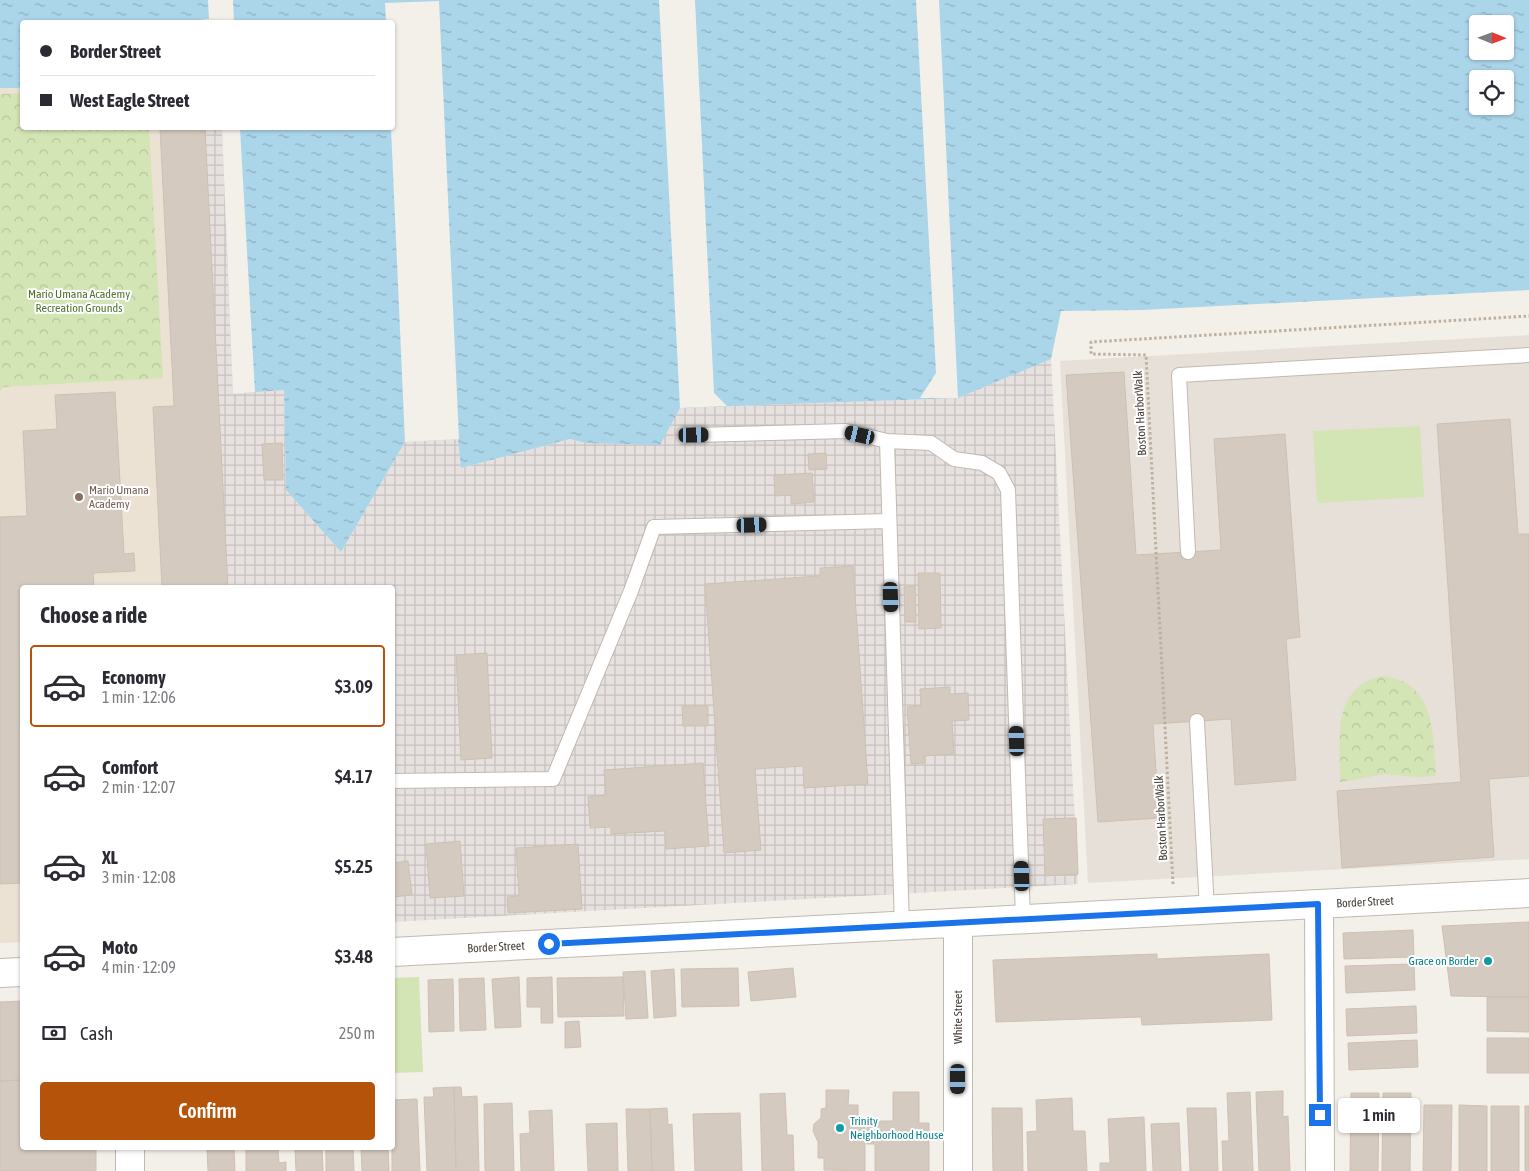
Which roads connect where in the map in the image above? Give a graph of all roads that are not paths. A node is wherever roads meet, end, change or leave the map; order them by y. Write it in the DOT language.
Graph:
graph roads {
  1 [pos="1529,354"];
  2 [pos="694,435"];
  3 [pos="887,441"];
  4 [pos="889,520"];
  5 [pos="1188,552"];
  6 [pos="1197,721"];
  7 [pos="395,781"];
  8 [pos="1529,893"];
  9 [pos="1318,904"];
  10 [pos="1207,910"];
  11 [pos="1023,920"];
  12 [pos="958,923"];
  13 [pos="902,926"];
  14 [pos="395,952"];
  15 [pos="20,972"];
  16 [pos="0,973"];
  17 [pos="130,1150"];
  18 [pos="130,1171"];
  19 [pos="958,1171"];
  20 [pos="1320,1171"];
  1 -- 5 [label="lane"];
  2 -- 3 [label="lane"];
  3 -- 4 [label="lane"];
  3 -- 11 [label="lane"];
  4 -- 7 [label="lane"];
  4 -- 13 [label="lane"];
  6 -- 10 [label="lane"];
  8 -- 9 [label="street, Border Street"];
  9 -- 10 [label="street, Border Street"];
  9 -- 20 [label="street"];
  10 -- 11 [label="street, Border Street"];
  11 -- 12 [label="street, Border Street"];
  12 -- 13 [label="street, Border Street"];
  12 -- 19 [label="street, White Street"];
  13 -- 14 [label="street, Border Street"];
  15 -- 16 [label="street"];
  17 -- 18 [label="street"];
}
